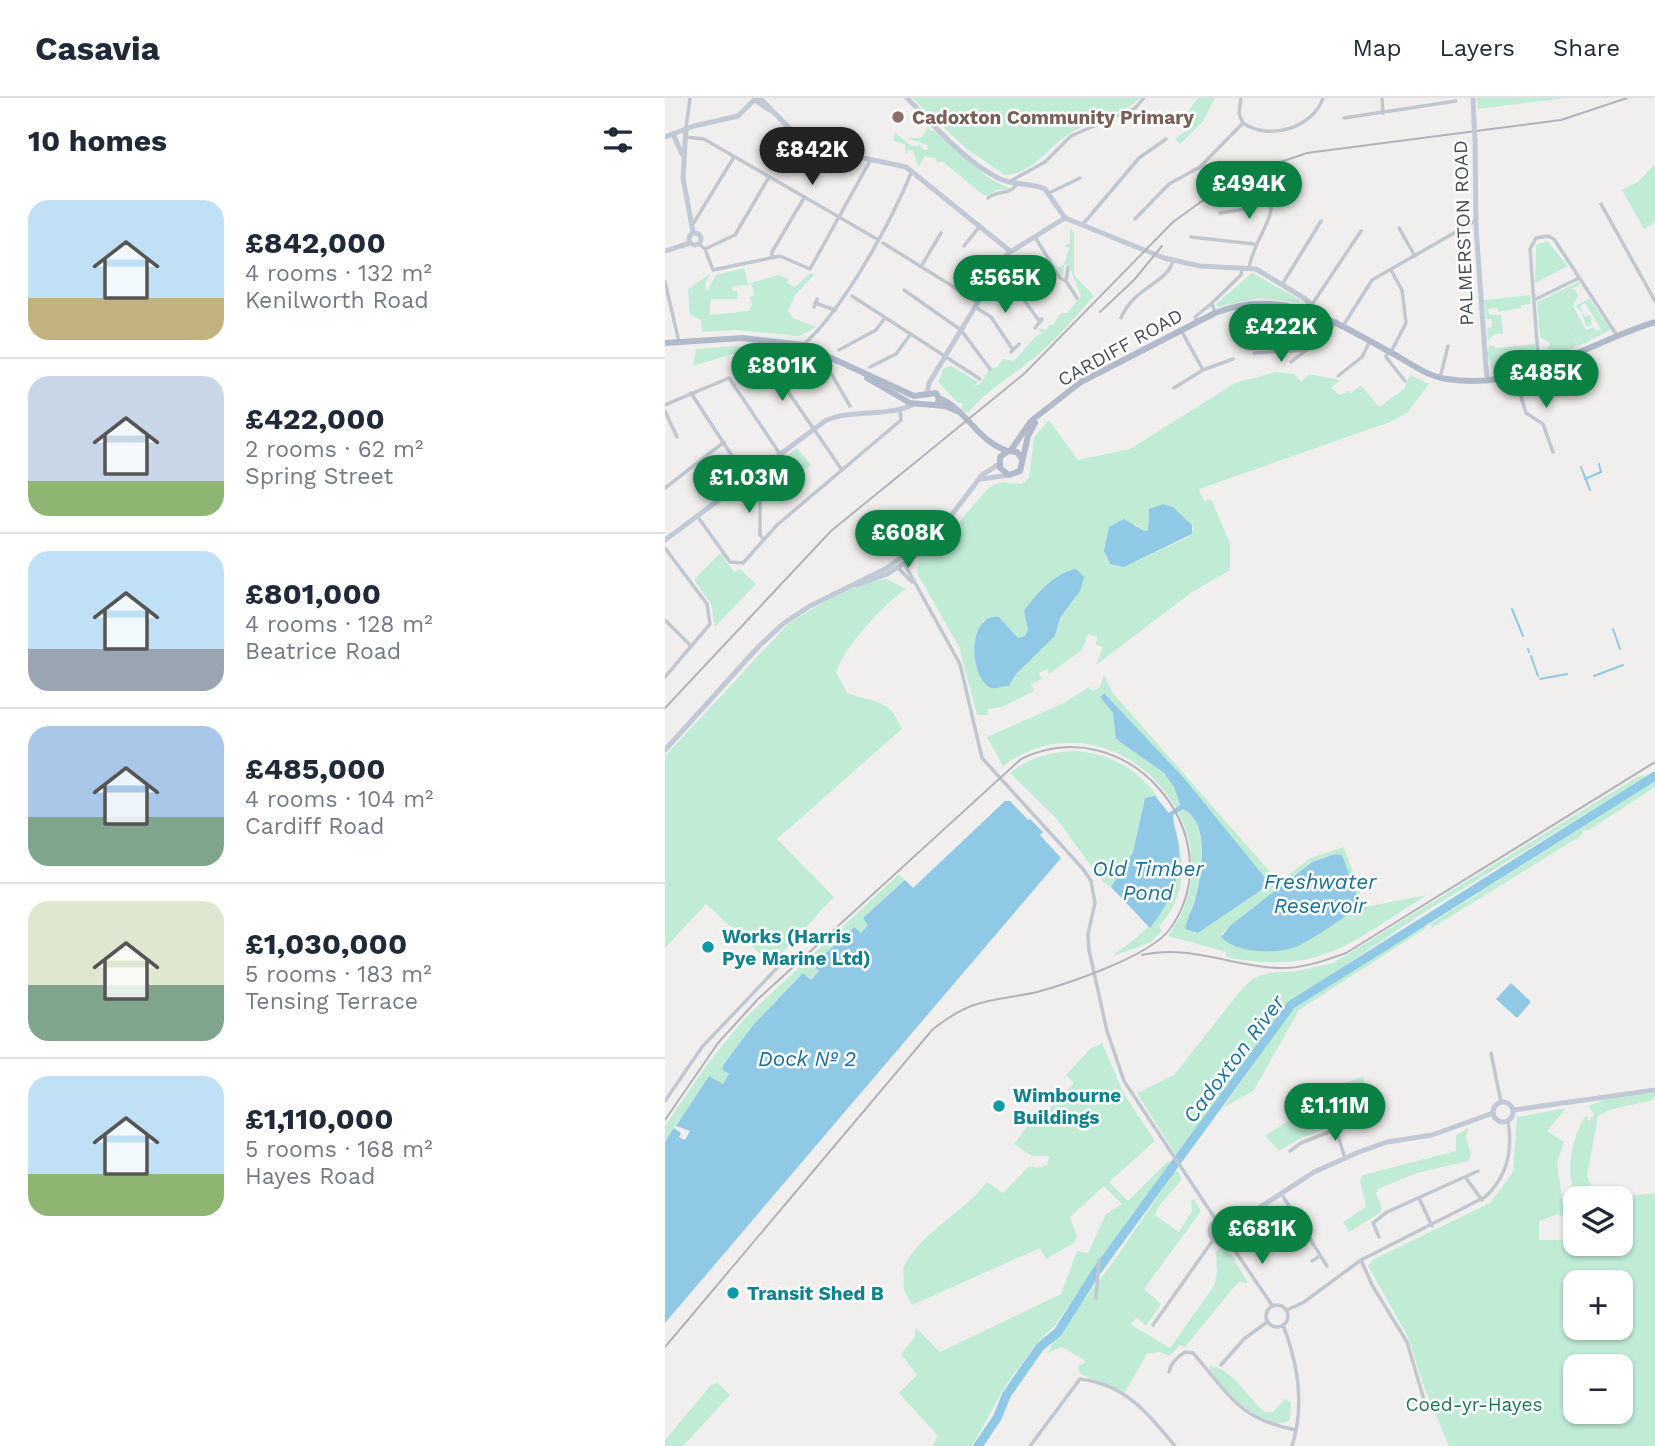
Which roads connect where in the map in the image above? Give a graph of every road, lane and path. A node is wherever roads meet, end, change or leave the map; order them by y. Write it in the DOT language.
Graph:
graph roads {
  1 [pos="690,98"];
  2 [pos="907,98"];
  3 [pos="1145,98"];
  4 [pos="1241,98"];
  5 [pos="1323,98"];
  6 [pos="1381,98"];
  7 [pos="1473,98"];
  8 [pos="755,99"];
  9 [pos="1457,101"];
  10 [pos="1384,113"];
  11 [pos="1344,118"];
  12 [pos="1243,123"];
  13 [pos="686,128"];
  14 [pos="673,134"];
  15 [pos="665,137"];
  16 [pos="686,137"];
  17 [pos="1166,139"];
  18 [pos="682,154"];
  19 [pos="734,157"];
  20 [pos="871,159"];
  21 [pos="912,171"];
  22 [pos="769,177"];
  23 [pos="1080,178"];
  24 [pos="1008,182"];
  25 [pos="1016,185"];
  26 [pos="1049,192"];
  27 [pos="804,197"];
  28 [pos="989,198"];
  29 [pos="1601,204"];
  30 [pos="1220,213"];
  31 [pos="838,217"];
  32 [pos="1065,218"];
  33 [pos="1135,219"];
  34 [pos="1321,221"];
  35 [pos="1476,221"];
  36 [pos="693,224"];
  37 [pos="1083,224"];
  38 [pos="980,226"];
  39 [pos="1399,228"];
  40 [pos="1361,231"];
  41 [pos="693,232"];
  42 [pos="941,233"];
  43 [pos="1034,235"];
  44 [pos="1191,237"];
  45 [pos="877,239"];
  46 [pos="690,243"];
  47 [pos="883,243"];
  48 [pos="699,244"];
  49 [pos="1254,244"];
  50 [pos="964,246"];
  51 [pos="705,249"];
  52 [pos="665,251"];
  53 [pos="1010,251"];
  54 [pos="1416,256"];
  55 [pos="772,257"];
  56 [pos="1173,261"];
  57 [pos="922,265"];
  58 [pos="1068,267"];
  59 [pos="1241,268"];
  60 [pos="1249,268"];
  61 [pos="1391,270"];
  62 [pos="996,273"];
  63 [pos="1579,278"];
  64 [pos="1066,281"];
  65 [pos="665,282"];
  66 [pos="1283,283"];
  67 [pos="904,290"];
  68 [pos="852,296"];
  69 [pos="1077,298"];
  70 [pos="1534,300"];
  71 [pos="1655,300"];
  72 [pos="815,303"];
  73 [pos="1212,303"];
  74 [pos="977,304"];
  75 [pos="1311,308"];
  76 [pos="835,310"];
  77 [pos="1215,313"];
  78 [pos="885,317"];
  79 [pos="1121,318"];
  80 [pos="1335,321"];
  81 [pos="1655,322"];
  82 [pos="1197,323"];
  83 [pos="1343,326"];
  84 [pos="1035,328"];
  85 [pos="961,330"];
  86 [pos="1181,332"];
  87 [pos="1616,334"];
  88 [pos="910,335"];
  89 [pos="1370,341"];
  90 [pos="679,342"];
  91 [pos="665,343"];
  92 [pos="1019,344"];
  93 [pos="803,345"];
  94 [pos="1448,346"];
  95 [pos="839,350"];
  96 [pos="1307,350"];
  97 [pos="1389,352"];
  98 [pos="1254,353"];
  99 [pos="829,357"];
  100 [pos="945,358"];
  101 [pos="1233,359"];
  102 [pos="1291,362"];
  103 [pos="769,364"];
  104 [pos="1486,366"];
  105 [pos="870,367"];
  106 [pos="990,369"];
  107 [pos="1203,370"];
  108 [pos="1539,371"];
  109 [pos="934,376"];
  110 [pos="1338,376"];
  111 [pos="1515,377"];
  112 [pos="1440,378"];
  113 [pos="980,379"];
  114 [pos="1505,379"];
  115 [pos="1405,381"];
  116 [pos="1487,381"];
  117 [pos="1174,388"];
  118 [pos="691,393"];
  119 [pos="926,396"];
  120 [pos="905,397"];
  121 [pos="938,399"];
  122 [pos="914,404"];
  123 [pos="665,405"];
  124 [pos="927,405"];
  125 [pos="850,406"];
  126 [pos="665,411"];
  127 [pos="897,411"];
  128 [pos="1037,418"];
  129 [pos="814,428"];
  130 [pos="677,436"];
  131 [pos="724,442"];
  132 [pos="991,444"];
  133 [pos="1010,451"];
  134 [pos="1553,452"];
  135 [pos="780,454"];
  136 [pos="1022,459"];
  137 [pos="999,463"];
  138 [pos="842,470"];
  139 [pos="1009,475"];
  140 [pos="749,478"];
  141 [pos="981,479"];
  142 [pos="665,488"];
  143 [pos="698,517"];
  144 [pos="665,540"];
  145 [pos="764,540"];
  146 [pos="665,548"];
  147 [pos="903,561"];
  148 [pos="896,566"];
  149 [pos="914,583"];
  150 [pos="665,620"];
  151 [pos="692,646"];
  152 [pos="665,677"];
  153 [pos="665,750"];
  154 [pos="777,968"];
  155 [pos="1491,1053"];
  156 [pos="1655,1090"];
  157 [pos="665,1101"];
  158 [pos="1501,1102"];
  159 [pos="1514,1110"];
  160 [pos="1493,1113"];
  161 [pos="1370,1116"];
  162 [pos="1508,1121"];
  163 [pos="1336,1129"];
  164 [pos="1290,1151"];
  165 [pos="1345,1158"];
  166 [pos="1478,1171"];
  167 [pos="1467,1178"];
  168 [pos="1281,1193"];
  169 [pos="1419,1198"];
  170 [pos="1482,1200"];
  171 [pos="1216,1220"];
  172 [pos="1233,1225"];
  173 [pos="1432,1226"];
  174 [pos="1379,1237"];
  175 [pos="1213,1240"];
  176 [pos="1229,1242"];
  177 [pos="1320,1256"];
  178 [pos="1361,1260"];
  179 [pos="1099,1261"];
  180 [pos="1312,1261"];
  181 [pos="1327,1266"];
  182 [pos="1096,1298"];
  183 [pos="1272,1305"];
  184 [pos="1287,1310"];
  185 [pos="1267,1322"];
  186 [pos="1153,1325"];
  187 [pos="1283,1325"];
  188 [pos="1221,1365"];
  189 [pos="1169,1372"];
  190 [pos="1427,1410"];
  191 [pos="1296,1430"];
  192 [pos="1030,1446"];
  193 [pos="1175,1446"];
  194 [pos="1292,1446"];
  1 -- 13 [label="street"];
  2 -- 24 [label="street"];
  3 -- 24 [label="street"];
  4 -- 12 [label="street"];
  5 -- 12 [label="street"];
  6 -- 10 [label="street"];
  7 -- 35 [label="street, PALMERSTON ROAD, bridge"];
  8 -- 13 [label="street"];
  8 -- 20 [label="street"];
  9 -- 10 [label="street"];
  10 -- 11 [label="street"];
  12 -- 33 [label="street"];
  13 -- 14 [label="street"];
  13 -- 16 [label="street"];
  14 -- 15 [label="street"];
  14 -- 18 [label="street"];
  16 -- 18 [label="street"];
  16 -- 19 [label="street"];
  17 -- 37 [label="street"];
  18 -- 36 [label="street"];
  19 -- 22 [label="street"];
  19 -- 36 [label="street"];
  20 -- 21 [label="street"];
  20 -- 31 [label="street"];
  21 -- 38 [label="street"];
  21 -- 45 [label="street"];
  22 -- 27 [label="street"];
  22 -- 51 [label="street"];
  23 -- 26 [label="street"];
  24 -- 25 [label="street"];
  25 -- 26 [label="street"];
  25 -- 28 [label="street"];
  26 -- 32 [label="street"];
  27 -- 31 [label="street"];
  27 -- 55 [label="street"];
  29 -- 71 [label="street"];
  30 -- 49 [label="street"];
  31 -- 45 [label="street"];
  31 -- 55 [label="street"];
  32 -- 37 [label="street"];
  32 -- 43 [label="street"];
  34 -- 66 [label="street"];
  35 -- 54 [label="street"];
  35 -- 104 [label="street, PALMERSTON ROAD"];
  36 -- 41 [label="street"];
  37 -- 56 [label="street"];
  38 -- 50 [label="street"];
  38 -- 53 [label="street"];
  39 -- 54 [label="street"];
  40 -- 75 [label="street"];
  41 -- 46 [label="street"];
  41 -- 48 [label="street"];
  42 -- 57 [label="street"];
  43 -- 53 [label="street"];
  43 -- 64 [label="street"];
  44 -- 49 [label="street"];
  45 -- 76 [label="street"];
  46 -- 48 [label="street"];
  46 -- 52 [label="street"];
  47 -- 57 [label="street"];
  48 -- 51 [label="street"];
  49 -- 60 [label="street"];
  51 -- 55 [label="street"];
  53 -- 62 [label="street"];
  54 -- 61 [label="street"];
  56 -- 59 [label="street"];
  56 -- 79 [label="street"];
  57 -- 74 [label="street"];
  58 -- 64 [label="street"];
  59 -- 60 [label="street"];
  59 -- 73 [label="street"];
  60 -- 66 [label="street"];
  61 -- 83 [label="street"];
  61 -- 97 [label="street"];
  62 -- 74 [label="street"];
  62 -- 84 [label="street"];
  63 -- 70 [label="street"];
  63 -- 70 [label="street"];
  63 -- 87 [label="street"];
  64 -- 69 [label="street"];
  65 -- 90 [label="street"];
  66 -- 75 [label="street"];
  67 -- 85 [label="street"];
  68 -- 78 [label="street"];
  70 -- 108 [label="street"];
  72 -- 76 [label="street"];
  73 -- 77 [label="street"];
  73 -- 82 [label="street"];
  74 -- 85 [label="street"];
  74 -- 92 [label="street"];
  75 -- 77 [label="main road, CARDIFF ROAD"];
  75 -- 80 [label="main road, CARDIFF ROAD"];
  76 -- 93 [label="street"];
  77 -- 82 [label="main road, CARDIFF ROAD"];
  78 -- 88 [label="street"];
  78 -- 95 [label="street"];
  80 -- 83 [label="main road, CARDIFF ROAD"];
  80 -- 96 [label="street"];
  81 -- 87 [label="main road, CARDIFF ROAD"];
  82 -- 86 [label="main road, CARDIFF ROAD"];
  83 -- 89 [label="main road, CARDIFF ROAD"];
  85 -- 100 [label="street"];
  85 -- 106 [label="street"];
  86 -- 107 [label="street"];
  86 -- 128 [label="main road, CARDIFF ROAD"];
  87 -- 108 [label="main road, CARDIFF ROAD"];
  88 -- 100 [label="street"];
  88 -- 105 [label="street"];
  89 -- 97 [label="main road, CARDIFF ROAD"];
  89 -- 110 [label="street"];
  90 -- 91 [label="main road"];
  90 -- 93 [label="main road"];
  93 -- 99 [label="main road"];
  94 -- 112 [label="street"];
  96 -- 98 [label="street"];
  96 -- 102 [label="street"];
  97 -- 112 [label="main road, CARDIFF ROAD"];
  97 -- 115 [label="street"];
  99 -- 120 [label="main road"];
  99 -- 125 [label="street"];
  100 -- 109 [label="street"];
  100 -- 113 [label="street"];
  101 -- 107 [label="street"];
  103 -- 129 [label="street"];
  104 -- 114 [label="street"];
  104 -- 116 [label="street, PALMERSTON ROAD"];
  107 -- 117 [label="street"];
  108 -- 111 [label="main road, CARDIFF ROAD"];
  109 -- 119 [label="street"];
  109 -- 121 [label="street"];
  111 -- 114 [label="main road, CARDIFF ROAD"];
  111 -- 134 [label="street"];
  112 -- 116 [label="main road, CARDIFF ROAD"];
  114 -- 116 [label="main road, CARDIFF ROAD"];
  118 -- 123 [label="street"];
  118 -- 131 [label="street"];
  118 -- 135 [label="street"];
  119 -- 120 [label="main road"];
  119 -- 121 [label="main road"];
  119 -- 124 [label="main road"];
  120 -- 122 [label="main road"];
  120 -- 127 [label="street"];
  121 -- 124 [label="main road"];
  121 -- 132 [label="main road"];
  122 -- 124 [label="main road"];
  122 -- 127 [label="street"];
  126 -- 130 [label="street"];
  127 -- 129 [label="street"];
  127 -- 138 [label="street"];
  128 -- 133 [label="main road, CARDIFF ROAD"];
  128 -- 136 [label="main road"];
  129 -- 135 [label="street"];
  129 -- 138 [label="street"];
  131 -- 140 [label="street"];
  131 -- 142 [label="street"];
  132 -- 133 [label="main road"];
  132 -- 137 [label="main road"];
  133 -- 136 [label="main road"];
  133 -- 137 [label="main road, CARDIFF ROAD"];
  135 -- 140 [label="street"];
  136 -- 139 [label="main road"];
  137 -- 139 [label="main road"];
  137 -- 141 [label="street"];
  138 -- 145 [label="street"];
  139 -- 141 [label="street"];
  140 -- 143 [label="street"];
  140 -- 145 [label="street"];
  141 -- 147 [label="street"];
  143 -- 144 [label="street"];
  143 -- 145 [label="street"];
  146 -- 151 [label="street"];
  147 -- 148 [label="street"];
  147 -- 149 [label="street"];
  148 -- 149 [label="street"];
  148 -- 153 [label="street"];
  149 -- 171 [label="street"];
  150 -- 151 [label="street"];
  151 -- 152 [label="street"];
  154 -- 157 [label="street"];
  155 -- 158 [label="street"];
  156 -- 159 [label="street"];
  158 -- 159 [label="street"];
  158 -- 160 [label="street"];
  159 -- 162 [label="street"];
  160 -- 162 [label="street"];
  160 -- 165 [label="street"];
  161 -- 163 [label="street"];
  162 -- 170 [label="street"];
  163 -- 164 [label="street"];
  163 -- 165 [label="street"];
  165 -- 168 [label="street"];
  166 -- 167 [label="street"];
  167 -- 169 [label="street"];
  167 -- 170 [label="street"];
  168 -- 172 [label="street"];
  168 -- 177 [label="street"];
  169 -- 173 [label="street"];
  169 -- 174 [label="street"];
  170 -- 173 [label="street"];
  171 -- 172 [label="street"];
  171 -- 175 [label="street"];
  172 -- 176 [label="street"];
  173 -- 178 [label="street"];
  175 -- 176 [label="street"];
  175 -- 186 [label="street"];
  176 -- 183 [label="street"];
  177 -- 180 [label="street"];
  177 -- 181 [label="street"];
  178 -- 184 [label="street"];
  178 -- 190 [label="street"];
  179 -- 182 [label="street"];
  183 -- 184 [label="street"];
  183 -- 185 [label="street"];
  184 -- 187 [label="street"];
  185 -- 187 [label="street"];
  185 -- 188 [label="street"];
  187 -- 191 [label="street"];
  189 -- 191 [label="street"];
  191 -- 194 [label="street"];
  192 -- 193 [label="street"];
}
